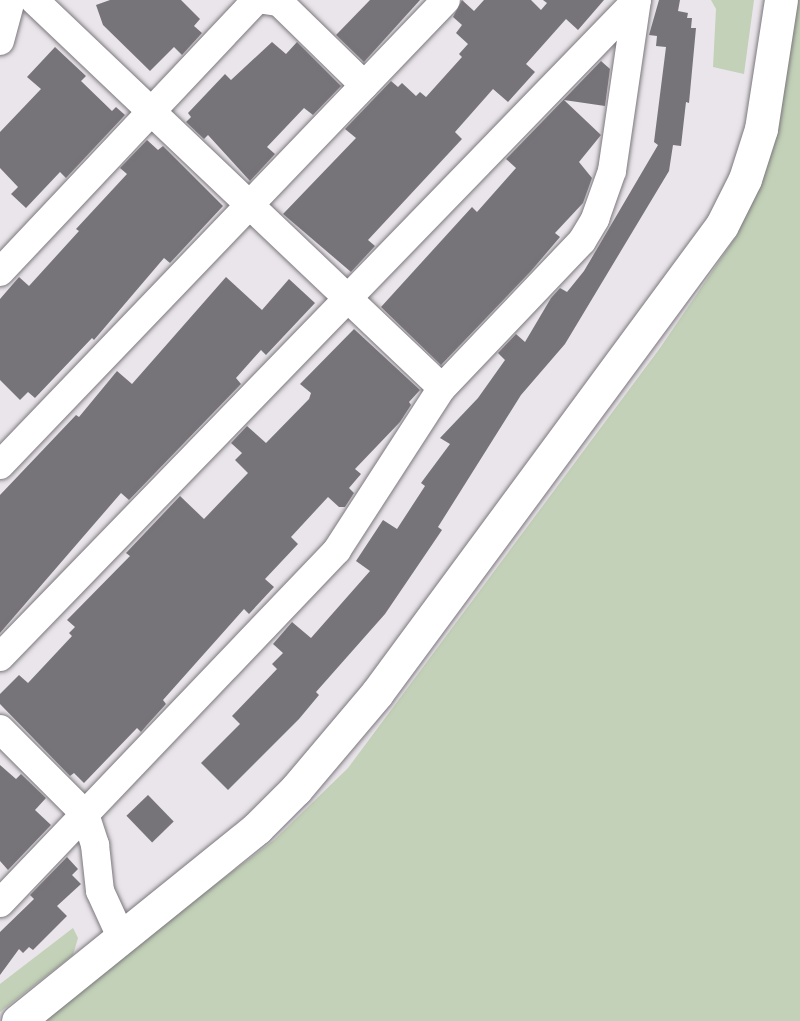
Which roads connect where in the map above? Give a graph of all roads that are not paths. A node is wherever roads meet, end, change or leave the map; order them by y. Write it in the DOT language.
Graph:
graph roads {
  1 [pos="10,0"];
  2 [pos="34,0"];
  3 [pos="256,0"];
  4 [pos="264,0"];
  5 [pos="446,0"];
  6 [pos="637,0"];
  7 [pos="781,0"];
  8 [pos="233,10"];
  9 [pos="0,41"];
  10 [pos="364,85"];
  11 [pos="153,112"];
  12 [pos="248,204"];
  13 [pos="0,272"];
  14 [pos="347,296"];
  15 [pos="442,388"];
  16 [pos="0,465"];
  17 [pos="0,657"];
  18 [pos="0,729"];
  19 [pos="85,814"];
  20 [pos="0,903"];
  21 [pos="122,939"];
  22 [pos="18,1021"];
  1 -- 9 [label="street"];
  2 -- 11 [label="street"];
  3 -- 8 [label="street"];
  4 -- 10 [label="street"];
  5 -- 10 [label="street"];
  6 -- 14 [label="street"];
  6 -- 15 [label="street"];
  7 -- 21 [label="street"];
  8 -- 11 [label="street"];
  10 -- 12 [label="street"];
  11 -- 12 [label="street"];
  11 -- 13 [label="street"];
  12 -- 14 [label="street"];
  12 -- 16 [label="street"];
  14 -- 15 [label="street"];
  14 -- 17 [label="street"];
  15 -- 19 [label="street"];
  18 -- 19 [label="street"];
  19 -- 20 [label="street"];
  19 -- 21 [label="street"];
  21 -- 22 [label="street"];
}
